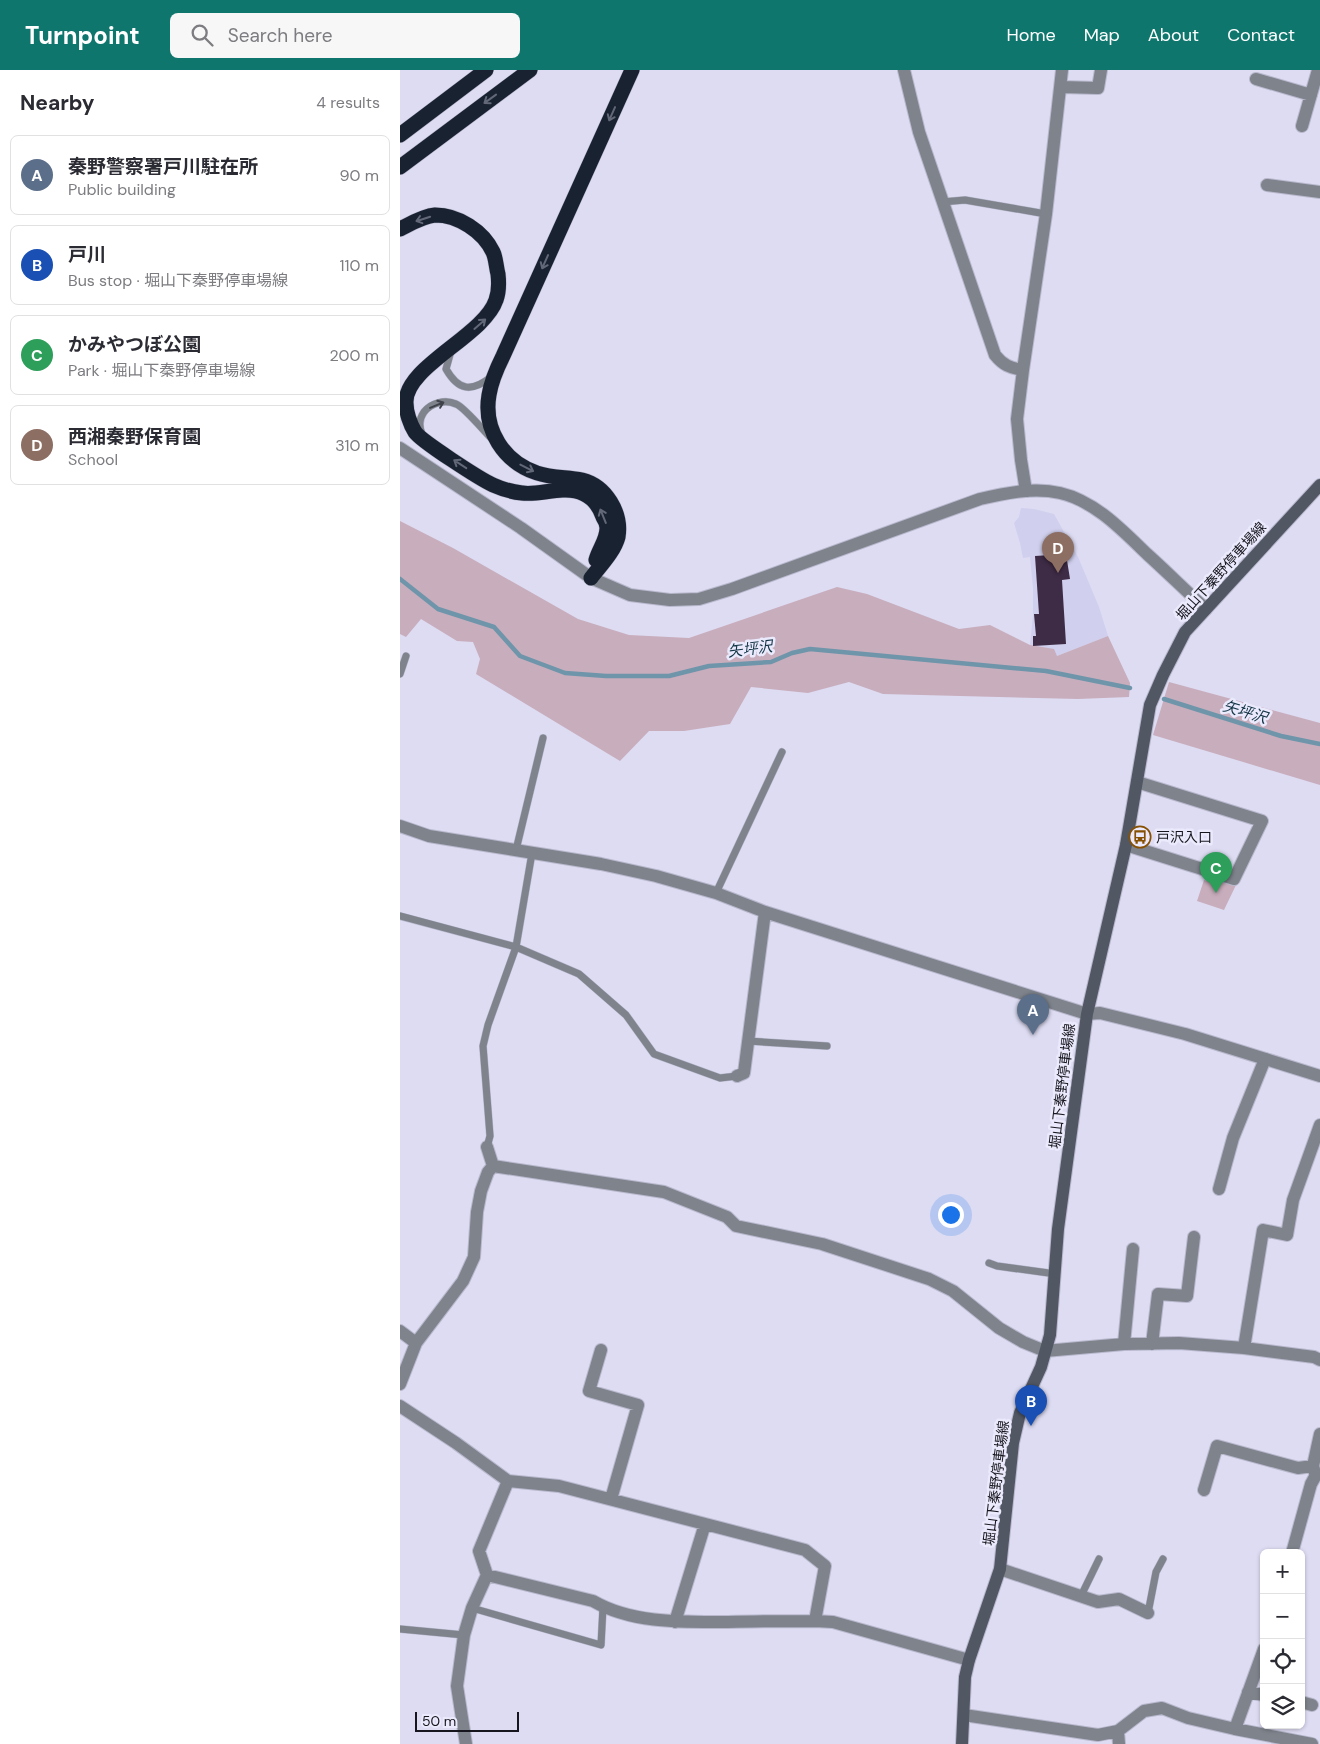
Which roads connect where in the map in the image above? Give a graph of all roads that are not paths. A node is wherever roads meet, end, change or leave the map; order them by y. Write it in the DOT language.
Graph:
graph roads {
  1 [pos="486,70"];
  2 [pos="530,70"];
  3 [pos="632,70"];
  4 [pos="904,70"];
  5 [pos="1062,70"];
  6 [pos="1101,70"];
  7 [pos="1318,70"];
  8 [pos="1256,79"];
  9 [pos="1061,87"];
  10 [pos="1311,95"];
  11 [pos="1302,126"];
  12 [pos="400,135"];
  13 [pos="400,167"];
  14 [pos="1267,185"];
  15 [pos="1320,192"];
  16 [pos="942,202"];
  17 [pos="1046,214"];
  18 [pos="400,229"];
  19 [pos="452,346"];
  20 [pos="1023,370"];
  21 [pos="495,374"];
  22 [pos="428,443"];
  23 [pos="400,448"];
  24 [pos="501,448"];
  25 [pos="1320,485"];
  26 [pos="1026,491"];
  27 [pos="591,578"];
  28 [pos="1206,609"];
  29 [pos="406,656"];
  30 [pos="400,674"];
  31 [pos="543,738"];
  32 [pos="782,752"];
  33 [pos="1137,782"];
  34 [pos="400,826"];
  35 [pos="1126,845"];
  36 [pos="516,850"];
  37 [pos="532,853"];
  38 [pos="716,893"];
  39 [pos="765,912"];
  40 [pos="400,916"];
  41 [pos="516,947"];
  42 [pos="1087,1014"];
  43 [pos="748,1041"];
  44 [pos="827,1046"];
  45 [pos="1265,1059"];
  46 [pos="738,1076"];
  47 [pos="1320,1076"];
  48 [pos="1320,1125"];
  49 [pos="487,1147"];
  50 [pos="493,1166"];
  51 [pos="1219,1189"];
  52 [pos="1194,1237"];
  53 [pos="1133,1249"];
  54 [pos="989,1264"];
  55 [pos="1056,1274"];
  56 [pos="400,1331"];
  57 [pos="416,1343"];
  58 [pos="1124,1344"];
  59 [pos="1152,1344"];
  60 [pos="1244,1348"];
  61 [pos="601,1350"];
  62 [pos="1045,1351"];
  63 [pos="1320,1360"];
  64 [pos="400,1384"];
  65 [pos="400,1406"];
  66 [pos="1320,1434"];
  67 [pos="1316,1473"];
  68 [pos="508,1481"];
  69 [pos="1204,1490"];
  70 [pos="610,1499"];
  71 [pos="705,1524"];
  72 [pos="1293,1549"];
  73 [pos="1099,1559"];
  74 [pos="1163,1559"];
  75 [pos="1000,1569"];
  76 [pos="487,1575"];
  77 [pos="1081,1596"];
  78 [pos="603,1607"];
  79 [pos="472,1608"];
  80 [pos="1148,1613"];
  81 [pos="816,1621"];
  82 [pos="675,1622"];
  83 [pos="400,1629"];
  84 [pos="464,1635"];
  85 [pos="969,1660"];
  86 [pos="1260,1660"];
  87 [pos="1248,1692"];
  88 [pos="1260,1694"];
  89 [pos="964,1715"];
  90 [pos="1235,1729"];
  91 [pos="1119,1738"];
  92 [pos="466,1744"];
  93 [pos="962,1744"];
  94 [pos="1312,1744"];
  1 -- 12 [label="highway"];
  2 -- 13 [label="highway, one-way"];
  3 -- 21 [label="highway, one-way"];
  4 -- 16 [label="street"];
  5 -- 9 [label="street"];
  6 -- 9 [label="street"];
  7 -- 10 [label="street"];
  8 -- 10 [label="street"];
  9 -- 17 [label="street"];
  10 -- 11 [label="street"];
  14 -- 15 [label="street"];
  16 -- 17 [label="lane"];
  16 -- 20 [label="street"];
  17 -- 20 [label="street"];
  19 -- 18 [label="highway, one-way"];
  19 -- 21 [label="lane"];
  19 -- 22 [label="highway"];
  20 -- 26 [label="street"];
  21 -- 24 [label="highway"];
  22 -- 24 [label="lane, one-way"];
  27 -- 22 [label="highway, one-way"];
  23 -- 27 [label="street"];
  24 -- 27 [label="highway, one-way"];
  25 -- 28 [label="main road, 堀山下秦野停車場線"];
  26 -- 27 [label="street"];
  26 -- 28 [label="street"];
  28 -- 33 [label="main road, 堀山下秦野停車場線"];
  29 -- 30 [label="lane"];
  31 -- 36 [label="lane"];
  32 -- 38 [label="lane"];
  33 -- 35 [label="main road, 堀山下秦野停車場線"];
  33 -- 35 [label="street"];
  34 -- 36 [label="street"];
  35 -- 42 [label="main road, 堀山下秦野停車場線"];
  36 -- 37 [label="street"];
  37 -- 38 [label="street"];
  37 -- 41 [label="lane"];
  38 -- 39 [label="street"];
  39 -- 42 [label="street"];
  39 -- 43 [label="street"];
  40 -- 41 [label="lane"];
  41 -- 46 [label="lane"];
  41 -- 49 [label="lane"];
  42 -- 45 [label="street"];
  42 -- 55 [label="main road, 堀山下秦野停車場線"];
  43 -- 44 [label="lane"];
  43 -- 46 [label="street"];
  45 -- 47 [label="street"];
  45 -- 51 [label="street"];
  48 -- 60 [label="street"];
  49 -- 50 [label="street"];
  50 -- 57 [label="street"];
  50 -- 62 [label="street"];
  52 -- 59 [label="street"];
  53 -- 58 [label="street"];
  54 -- 55 [label="lane"];
  55 -- 62 [label="main road, 堀山下秦野停車場線"];
  56 -- 57 [label="street"];
  57 -- 64 [label="street"];
  58 -- 59 [label="street"];
  58 -- 62 [label="street"];
  59 -- 60 [label="street"];
  60 -- 63 [label="street"];
  61 -- 70 [label="street"];
  62 -- 75 [label="main road, 堀山下秦野停車場線"];
  65 -- 68 [label="street"];
  66 -- 67 [label="street"];
  67 -- 69 [label="street"];
  67 -- 72 [label="street"];
  68 -- 70 [label="street"];
  68 -- 76 [label="street"];
  70 -- 71 [label="street"];
  71 -- 81 [label="street"];
  71 -- 82 [label="street"];
  73 -- 77 [label="lane"];
  74 -- 80 [label="lane"];
  75 -- 77 [label="street"];
  75 -- 85 [label="main road, 堀山下秦野停車場線"];
  76 -- 78 [label="street"];
  76 -- 79 [label="street"];
  77 -- 80 [label="street"];
  78 -- 79 [label="lane"];
  78 -- 82 [label="street"];
  79 -- 84 [label="street"];
  81 -- 82 [label="street"];
  81 -- 85 [label="street"];
  83 -- 84 [label="lane"];
  84 -- 92 [label="street"];
  85 -- 89 [label="main road, 堀山下秦野停車場線"];
  86 -- 87 [label="street"];
  87 -- 88 [label="street"];
  87 -- 90 [label="street"];
  89 -- 91 [label="street"];
  89 -- 93 [label="main road, 堀山下秦野停車場線"];
  90 -- 91 [label="street"];
  90 -- 94 [label="street"];
}
